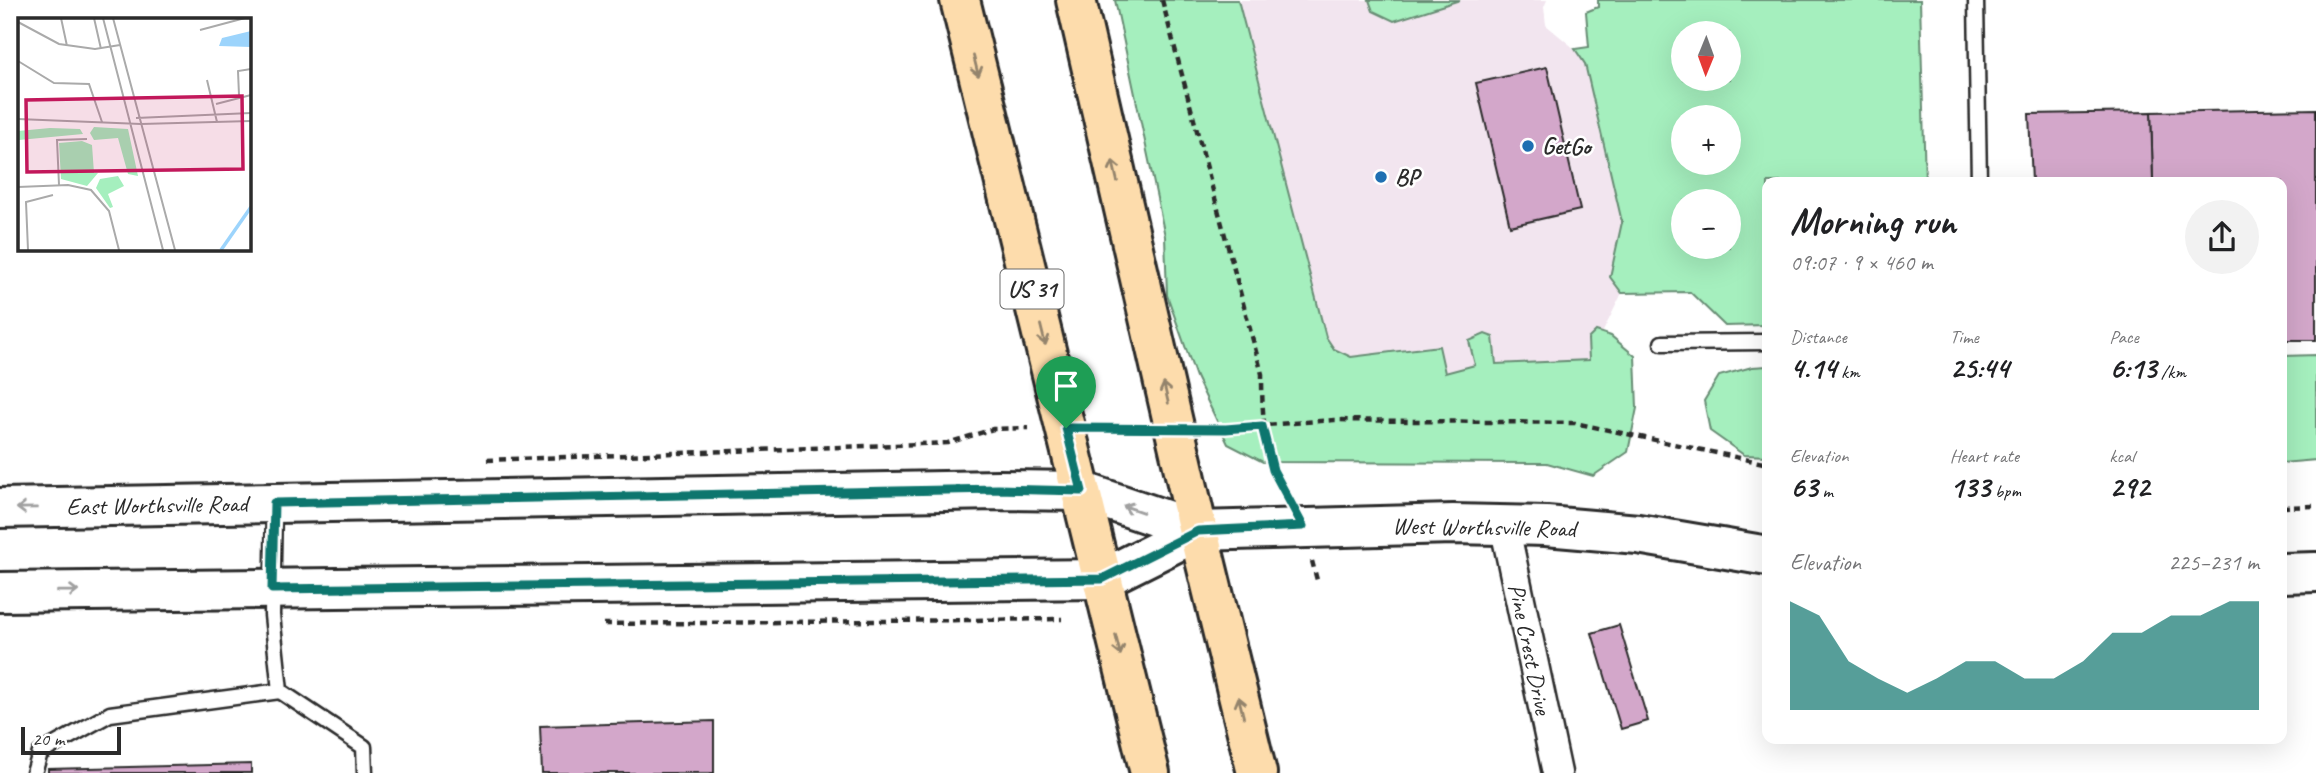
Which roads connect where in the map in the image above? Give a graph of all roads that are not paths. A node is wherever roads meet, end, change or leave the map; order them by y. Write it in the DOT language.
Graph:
graph roads {
  1 [pos="960,0"];
  2 [pos="1076,0"];
  3 [pos="1976,0"];
  4 [pos="1979,177"];
  5 [pos="1762,342"];
  6 [pos="1662,344"];
  7 [pos="1082,491"];
  8 [pos="274,503"];
  9 [pos="0,508"];
  10 [pos="1504,524"];
  11 [pos="1198,531"];
  12 [pos="1762,555"];
  13 [pos="2316,572"];
  14 [pos="2287,573"];
  15 [pos="1102,579"];
  16 [pos="272,589"];
  17 [pos="0,592"];
  18 [pos="280,691"];
  19 [pos="34,773"];
  20 [pos="365,773"];
  21 [pos="1150,773"];
  22 [pos="1257,773"];
  23 [pos="1557,773"];
  1 -- 7 [label="main road, US 31, one-way"];
  11 -- 2 [label="main road, one-way"];
  3 -- 4 [label="lane"];
  5 -- 6 [label="lane"];
  7 -- 8 [label="main road, East Worthsville Road"];
  11 -- 7 [label="main road, East Worthsville Road, one-way"];
  7 -- 15 [label="main road, US 31"];
  8 -- 9 [label="main road, East Worthsville Road, one-way"];
  8 -- 16 [label="lane"];
  10 -- 11 [label="main road, West Worthsville Road"];
  10 -- 12 [label="main road, West Worthsville Road"];
  10 -- 23 [label="street, Pine Crest Drive"];
  11 -- 15 [label="main road"];
  22 -- 11 [label="main road, one-way"];
  13 -- 14 [label="main road"];
  15 -- 16 [label="main road"];
  15 -- 21 [label="main road, US 31, one-way"];
  17 -- 16 [label="main road, one-way"];
  16 -- 18 [label="lane"];
  18 -- 19 [label="lane"];
  18 -- 20 [label="lane"];
}
